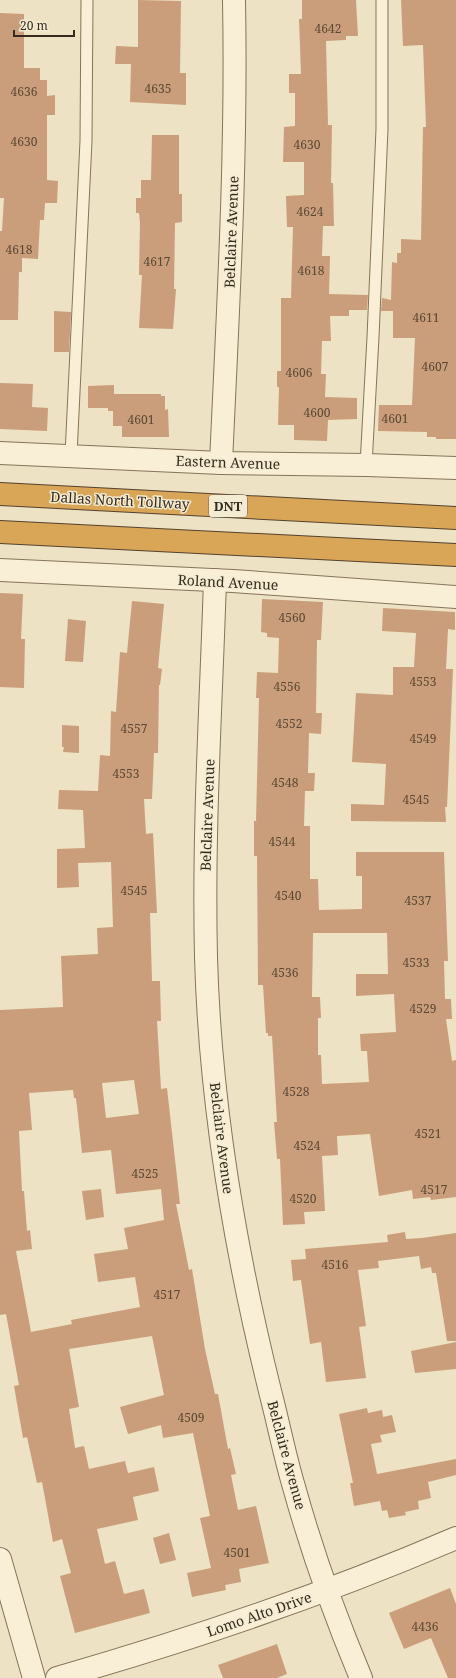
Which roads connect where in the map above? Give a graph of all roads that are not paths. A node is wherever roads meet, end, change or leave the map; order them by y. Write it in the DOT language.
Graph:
graph roads {
  1 [pos="87,0"];
  2 [pos="234,0"];
  3 [pos="382,0"];
  4 [pos="0,453"];
  5 [pos="71,455"];
  6 [pos="222,463"];
  7 [pos="366,465"];
  8 [pos="456,468"];
  9 [pos="0,494"];
  10 [pos="456,518"];
  11 [pos="0,532"];
  12 [pos="456,555"];
  13 [pos="0,570"];
  14 [pos="215,580"];
  15 [pos="456,597"];
  16 [pos="456,1538"];
  17 [pos="0,1559"];
  18 [pos="327,1590"];
  19 [pos="34,1678"];
  20 [pos="57,1678"];
  21 [pos="361,1678"];
  1 -- 5 [label="lane"];
  2 -- 6 [label="street, Belclaire Avenue"];
  3 -- 7 [label="lane"];
  4 -- 5 [label="street, Eastern Avenue"];
  5 -- 6 [label="street, Eastern Avenue"];
  6 -- 7 [label="street, Eastern Avenue"];
  7 -- 8 [label="street, Eastern Avenue"];
  9 -- 10 [label="highway, Dallas North Tollway / DNT"];
  11 -- 12 [label="highway"];
  13 -- 14 [label="street, Roland Avenue"];
  14 -- 15 [label="street, Roland Avenue"];
  14 -- 18 [label="street, Belclaire Avenue"];
  16 -- 18 [label="street, Lomo Alto Drive"];
  17 -- 19 [label="street"];
  18 -- 20 [label="street, Lomo Alto Drive"];
  18 -- 21 [label="street, Belclaire Avenue"];
}
